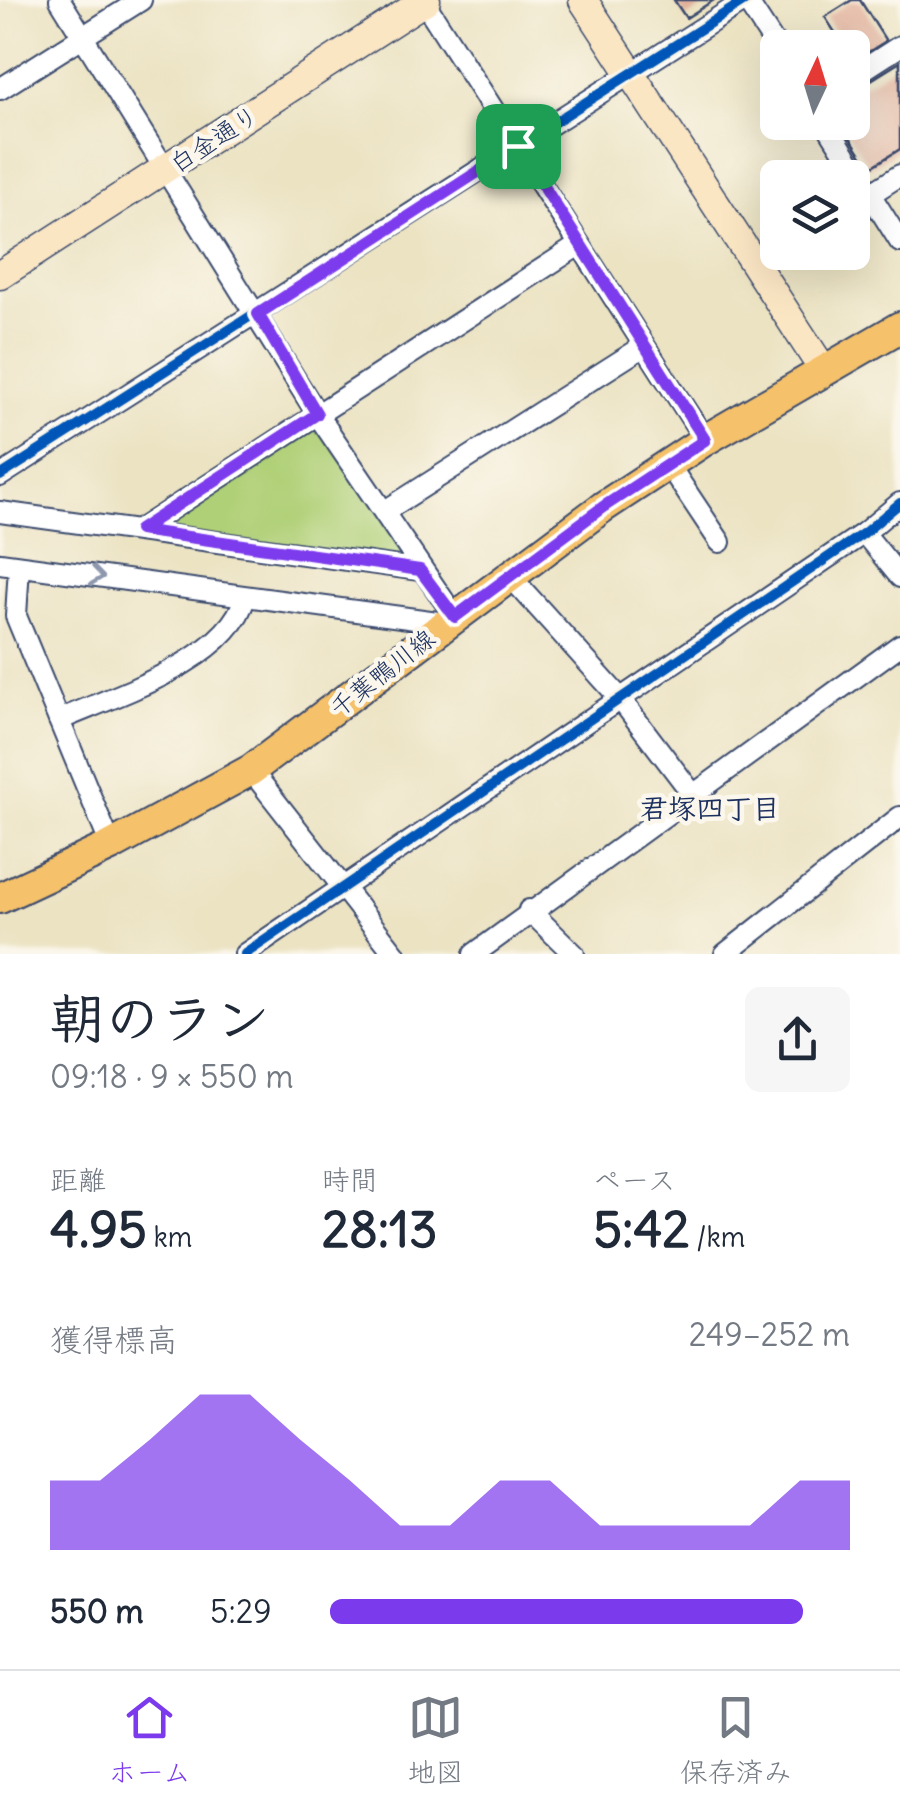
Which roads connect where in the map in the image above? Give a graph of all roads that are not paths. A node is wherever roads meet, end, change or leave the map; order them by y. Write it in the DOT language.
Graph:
graph roads {
  1 [pos="60,0"];
  2 [pos="141,0"];
  3 [pos="583,0"];
  4 [pos="746,0"];
  5 [pos="424,1"];
  6 [pos="766,30"];
  7 [pos="83,36"];
  8 [pos="900,46"];
  9 [pos="870,65"];
  10 [pos="629,72"];
  11 [pos="0,89"];
  12 [pos="837,140"];
  13 [pos="518,146"];
  14 [pos="166,170"];
  15 [pos="900,175"];
  16 [pos="872,194"];
  17 [pos="900,242"];
  18 [pos="579,245"];
  19 [pos="0,275"];
  20 [pos="258,314"];
  21 [pos="900,326"];
  22 [pos="644,346"];
  23 [pos="824,371"];
  24 [pos="317,414"];
  25 [pos="705,440"];
  26 [pos="668,464"];
  27 [pos="0,476"];
  28 [pos="900,504"];
  29 [pos="385,511"];
  30 [pos="0,512"];
  31 [pos="139,530"];
  32 [pos="864,533"];
  33 [pos="720,542"];
  34 [pos="10,564"];
  35 [pos="420,570"];
  36 [pos="510,576"];
  37 [pos="900,577"];
  38 [pos="245,597"];
  39 [pos="450,620"];
  40 [pos="900,645"];
  41 [pos="618,696"];
  42 [pos="59,720"];
  43 [pos="251,770"];
  44 [pos="691,792"];
  45 [pos="900,817"];
  46 [pos="112,846"];
  47 [pos="339,886"];
  48 [pos="0,898"];
  49 [pos="529,910"];
  50 [pos="245,954"];
  51 [pos="394,954"];
  52 [pos="474,954"];
  53 [pos="574,954"];
  54 [pos="725,954"];
  1 -- 7 [label="street"];
  2 -- 7 [label="street"];
  3 -- 10 [label="street"];
  4 -- 6 [label="street"];
  4 -- 10 [label="street"];
  5 -- 13 [label="street"];
  5 -- 14 [label="street, 白金通り"];
  7 -- 11 [label="street"];
  7 -- 14 [label="street"];
  8 -- 9 [label="street"];
  10 -- 13 [label="street"];
  10 -- 23 [label="street"];
  12 -- 16 [label="street"];
  13 -- 18 [label="street"];
  13 -- 20 [label="street"];
  14 -- 19 [label="street, 白金通り"];
  14 -- 20 [label="street"];
  15 -- 16 [label="street"];
  16 -- 17 [label="street"];
  18 -- 22 [label="street"];
  18 -- 24 [label="street"];
  20 -- 24 [label="street"];
  20 -- 27 [label="street"];
  21 -- 23 [label="main road, 千葉鴨川線"];
  22 -- 25 [label="street"];
  22 -- 29 [label="street"];
  23 -- 25 [label="main road, 千葉鴨川線"];
  24 -- 29 [label="street"];
  24 -- 31 [label="street"];
  25 -- 26 [label="main road, 千葉鴨川線"];
  26 -- 33 [label="street"];
  26 -- 36 [label="main road, 千葉鴨川線"];
  28 -- 32 [label="street"];
  29 -- 35 [label="street"];
  30 -- 31 [label="street"];
  31 -- 35 [label="street"];
  32 -- 37 [label="street"];
  32 -- 41 [label="street"];
  34 -- 38 [label="street, one-way"];
  34 -- 42 [label="street"];
  35 -- 39 [label="street"];
  36 -- 39 [label="main road, 千葉鴨川線"];
  36 -- 41 [label="street"];
  38 -- 39 [label="street"];
  38 -- 42 [label="street"];
  39 -- 43 [label="main road, 千葉鴨川線"];
  40 -- 44 [label="street"];
  41 -- 44 [label="street"];
  41 -- 47 [label="street"];
  42 -- 46 [label="street"];
  43 -- 46 [label="main road, 千葉鴨川線"];
  43 -- 47 [label="street"];
  44 -- 49 [label="street"];
  45 -- 54 [label="street"];
  46 -- 48 [label="main road, 千葉鴨川線"];
  47 -- 50 [label="street"];
  47 -- 51 [label="street"];
  49 -- 52 [label="street"];
  49 -- 53 [label="street"];
}
